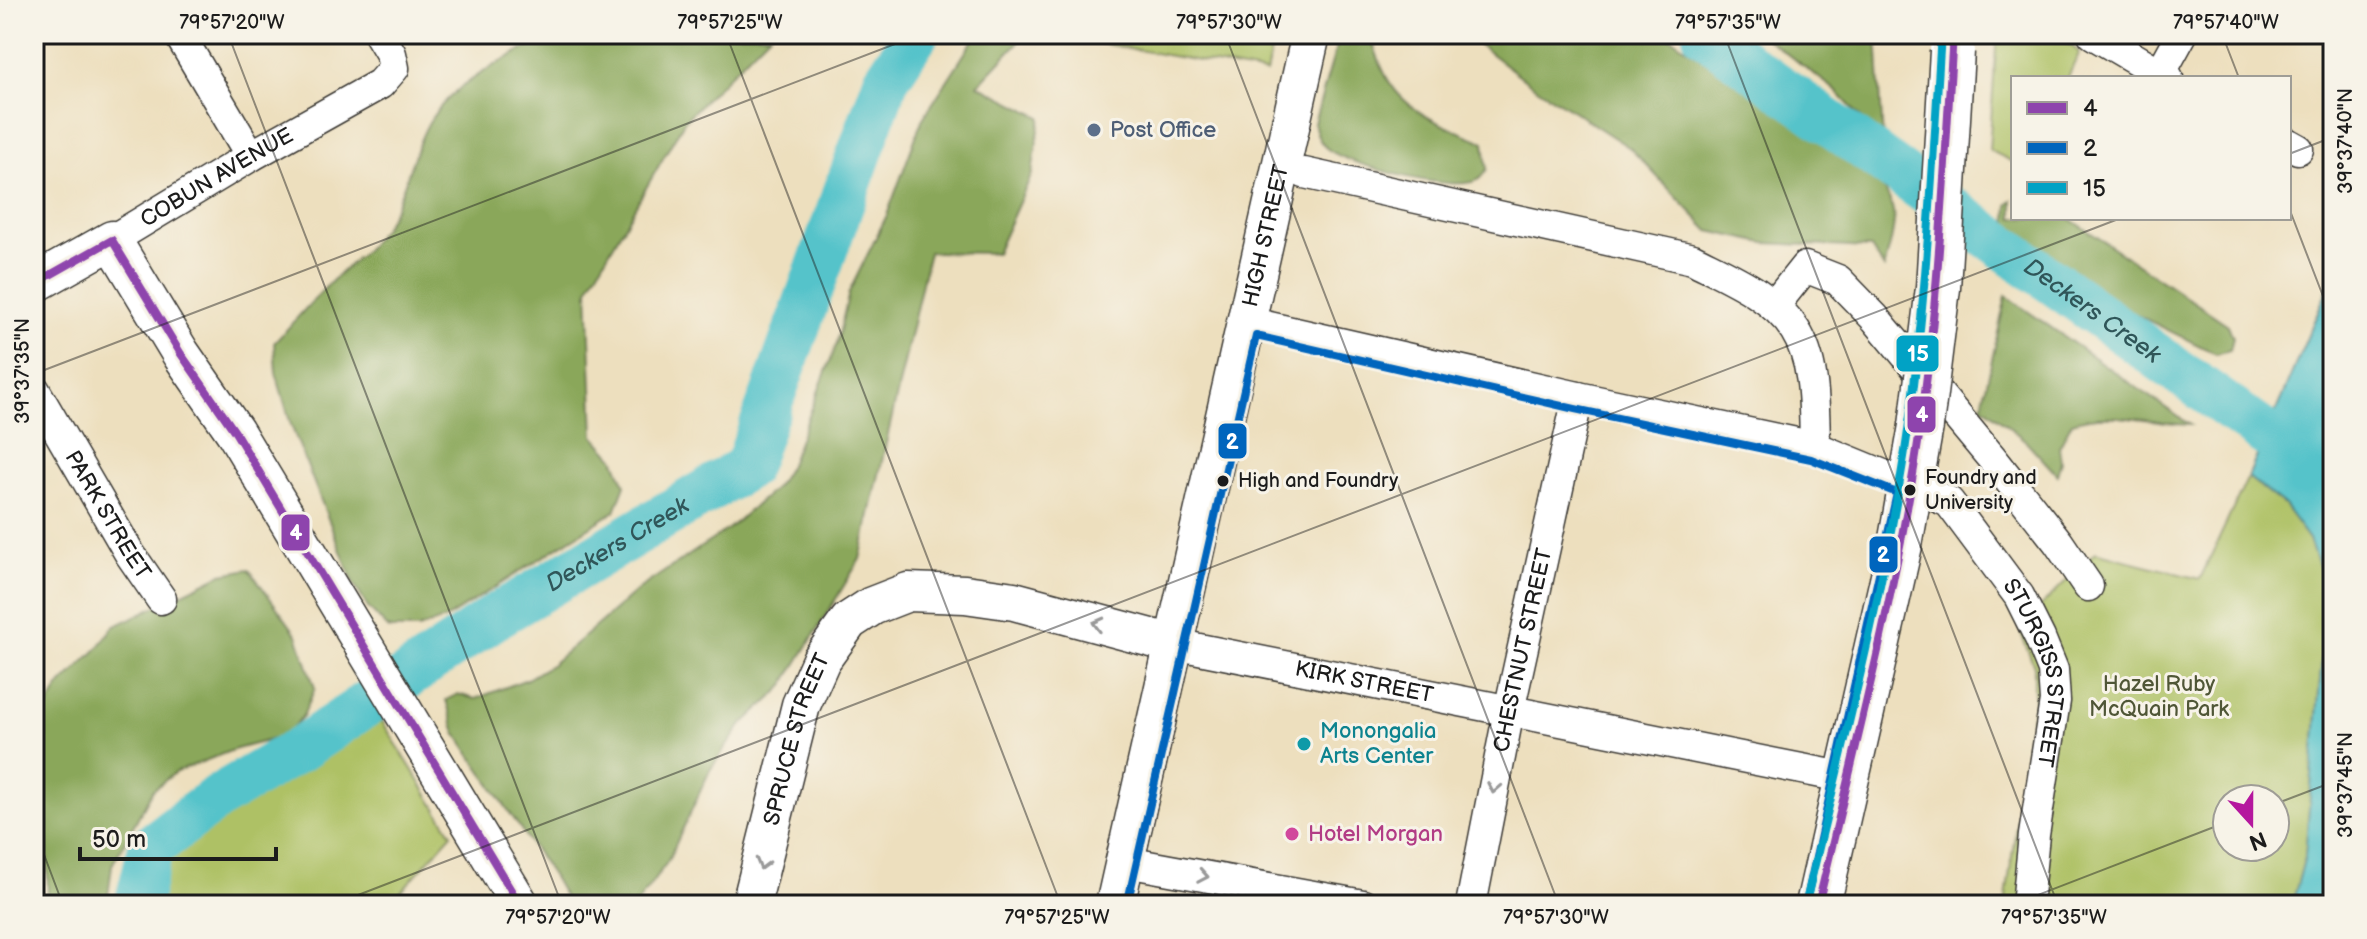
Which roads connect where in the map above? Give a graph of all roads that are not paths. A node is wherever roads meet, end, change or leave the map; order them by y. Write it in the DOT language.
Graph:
graph roads {
  1 [pos="179,34"];
  2 [pos="379,34"];
  3 [pos="1311,34"];
  4 [pos="2093,34"];
  5 [pos="2182,34"];
  6 [pos="1952,42"];
  7 [pos="2164,76"];
  8 [pos="251,156"];
  9 [pos="1304,173"];
  10 [pos="112,240"];
  11 [pos="34,284"];
  12 [pos="1774,306"];
  13 [pos="1247,322"];
  14 [pos="34,389"];
  15 [pos="1578,397"];
  16 [pos="1815,447"];
  17 [pos="1911,486"];
  18 [pos="2088,586"];
  19 [pos="161,599"];
  20 [pos="884,600"];
  21 [pos="1174,644"];
  22 [pos="1509,711"];
  23 [pos="1847,778"];
  24 [pos="1126,862"];
  25 [pos="520,905"];
  26 [pos="751,905"];
  27 [pos="1115,905"];
  28 [pos="1363,905"];
  29 [pos="1471,905"];
  30 [pos="1818,905"];
  31 [pos="2027,905"];
  1 -- 8 [label="street"];
  2 -- 8 [label="street, COBUN AVENUE"];
  3 -- 13 [label="street, HIGH STREET"];
  4 -- 7 [label="street"];
  5 -- 7 [label="street"];
  6 -- 17 [label="main road, bridge"];
  8 -- 10 [label="street, COBUN AVENUE"];
  9 -- 12 [label="street"];
  10 -- 11 [label="street, COBUN AVENUE"];
  10 -- 25 [label="street"];
  12 -- 16 [label="street"];
  12 -- 18 [label="street"];
  13 -- 15 [label="street, STURGISS STREET"];
  13 -- 21 [label="street, HIGH STREET"];
  14 -- 19 [label="street, PARK STREET"];
  15 -- 16 [label="street, STURGISS STREET"];
  15 -- 22 [label="street, CHESTNUT STREET"];
  16 -- 17 [label="street, STURGISS STREET"];
  17 -- 23 [label="main road"];
  17 -- 31 [label="street, STURGISS STREET"];
  21 -- 20 [label="street, KIRK STREET, one-way"];
  20 -- 26 [label="street, SPRUCE STREET, one-way"];
  21 -- 22 [label="street, KIRK STREET"];
  21 -- 24 [label="street, HIGH STREET"];
  22 -- 23 [label="street, KIRK STREET"];
  22 -- 29 [label="street, CHESTNUT STREET, one-way"];
  23 -- 30 [label="main road"];
  24 -- 27 [label="street, HIGH STREET"];
  24 -- 28 [label="street, one-way"];
}
